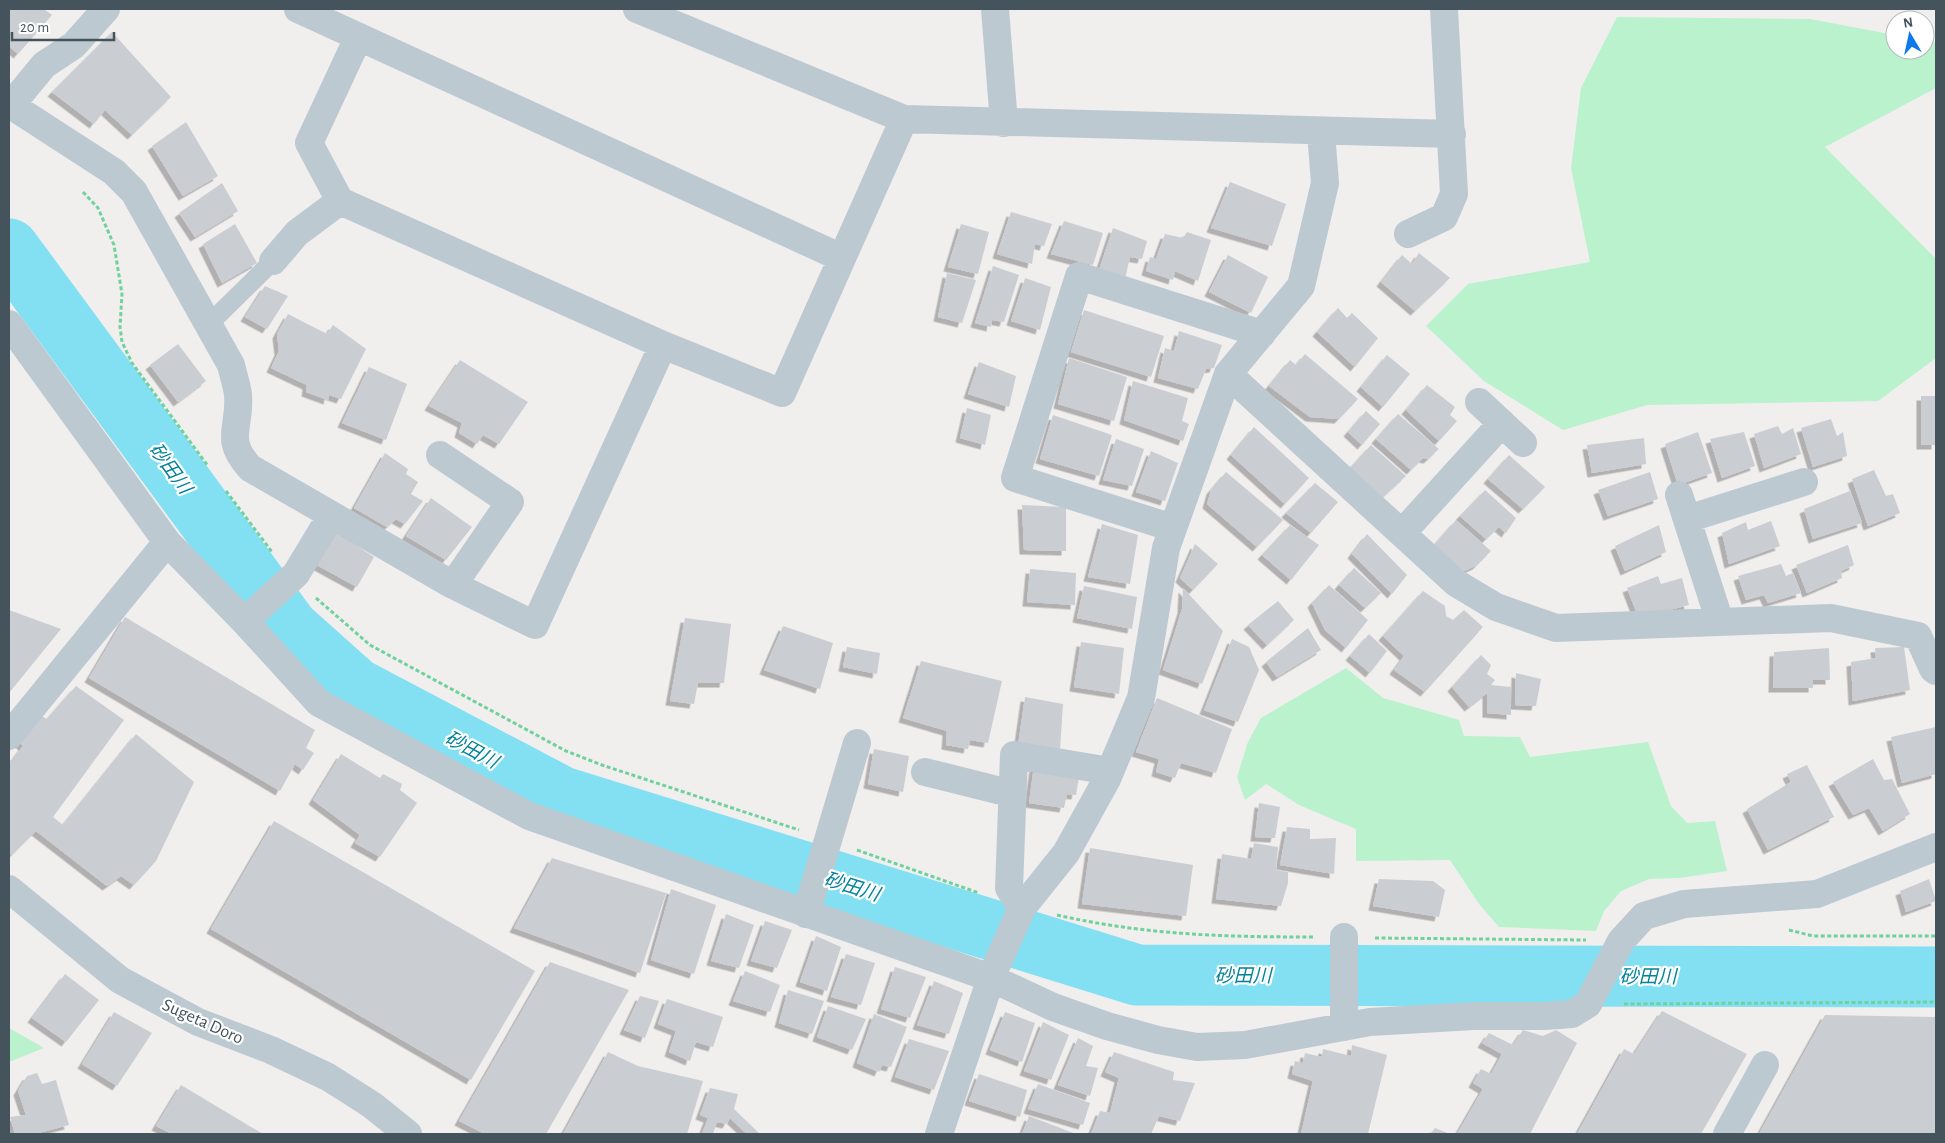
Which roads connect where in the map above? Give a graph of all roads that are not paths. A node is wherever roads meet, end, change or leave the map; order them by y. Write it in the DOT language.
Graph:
graph roads {
  1 [pos="106,9"];
  2 [pos="298,9"];
  3 [pos="637,9"];
  4 [pos="995,9"];
  5 [pos="1444,9"];
  6 [pos="358,38"];
  7 [pos="10,104"];
  8 [pos="904,120"];
  9 [pos="1004,123"];
  10 [pos="1321,132"];
  11 [pos="1452,134"];
  12 [pos="340,201"];
  13 [pos="1408,234"];
  14 [pos="842,258"];
  15 [pos="273,261"];
  16 [pos="9,324"];
  17 [pos="209,324"];
  18 [pos="1262,334"];
  19 [pos="663,345"];
  20 [pos="1228,374"];
  21 [pos="1478,402"];
  22 [pos="1502,423"];
  23 [pos="1523,443"];
  24 [pos="440,456"];
  25 [pos="1804,482"];
  26 [pos="331,516"];
  27 [pos="1174,528"];
  28 [pos="1402,533"];
  29 [pos="167,542"];
  30 [pos="453,585"];
  31 [pos="251,618"];
  32 [pos="1720,622"];
  33 [pos="1936,671"];
  34 [pos="9,736"];
  35 [pos="857,743"];
  36 [pos="1110,770"];
  37 [pos="924,772"];
  38 [pos="1012,794"];
  39 [pos="1936,848"];
  40 [pos="9,889"];
  41 [pos="1022,908"];
  42 [pos="806,914"];
  43 [pos="1344,937"];
  44 [pos="996,967"];
  45 [pos="1343,1015"];
  46 [pos="1765,1065"];
  47 [pos="408,1134"];
  48 [pos="939,1134"];
  49 [pos="1727,1134"];
  1 -- 7 [label="street"];
  2 -- 6 [label="street"];
  3 -- 8 [label="street"];
  4 -- 9 [label="street"];
  5 -- 11 [label="street"];
  6 -- 12 [label="street"];
  6 -- 14 [label="street"];
  7 -- 17 [label="street"];
  8 -- 9 [label="street"];
  8 -- 14 [label="street"];
  9 -- 10 [label="street"];
  10 -- 11 [label="street"];
  10 -- 18 [label="street"];
  11 -- 13 [label="street"];
  12 -- 15 [label="street"];
  12 -- 19 [label="street"];
  14 -- 19 [label="street"];
  15 -- 17 [label="lane"];
  16 -- 29 [label="street"];
  17 -- 26 [label="street"];
  18 -- 20 [label="street"];
  18 -- 27 [label="street"];
  19 -- 30 [label="street"];
  20 -- 27 [label="street"];
  20 -- 28 [label="street"];
  21 -- 22 [label="street"];
  22 -- 23 [label="street"];
  22 -- 28 [label="street"];
  24 -- 30 [label="street"];
  25 -- 32 [label="street"];
  26 -- 30 [label="street"];
  26 -- 31 [label="street"];
  27 -- 36 [label="street"];
  28 -- 32 [label="street"];
  29 -- 31 [label="street"];
  29 -- 34 [label="street"];
  31 -- 42 [label="street"];
  32 -- 33 [label="street"];
  35 -- 42 [label="street"];
  36 -- 38 [label="street"];
  36 -- 41 [label="street"];
  37 -- 38 [label="street"];
  38 -- 41 [label="street"];
  39 -- 45 [label="street"];
  40 -- 47 [label="street, Sugeta Doro"];
  41 -- 44 [label="street"];
  42 -- 44 [label="street"];
  43 -- 45 [label="street"];
  44 -- 45 [label="street"];
  44 -- 48 [label="street"];
  46 -- 49 [label="street"];
}
